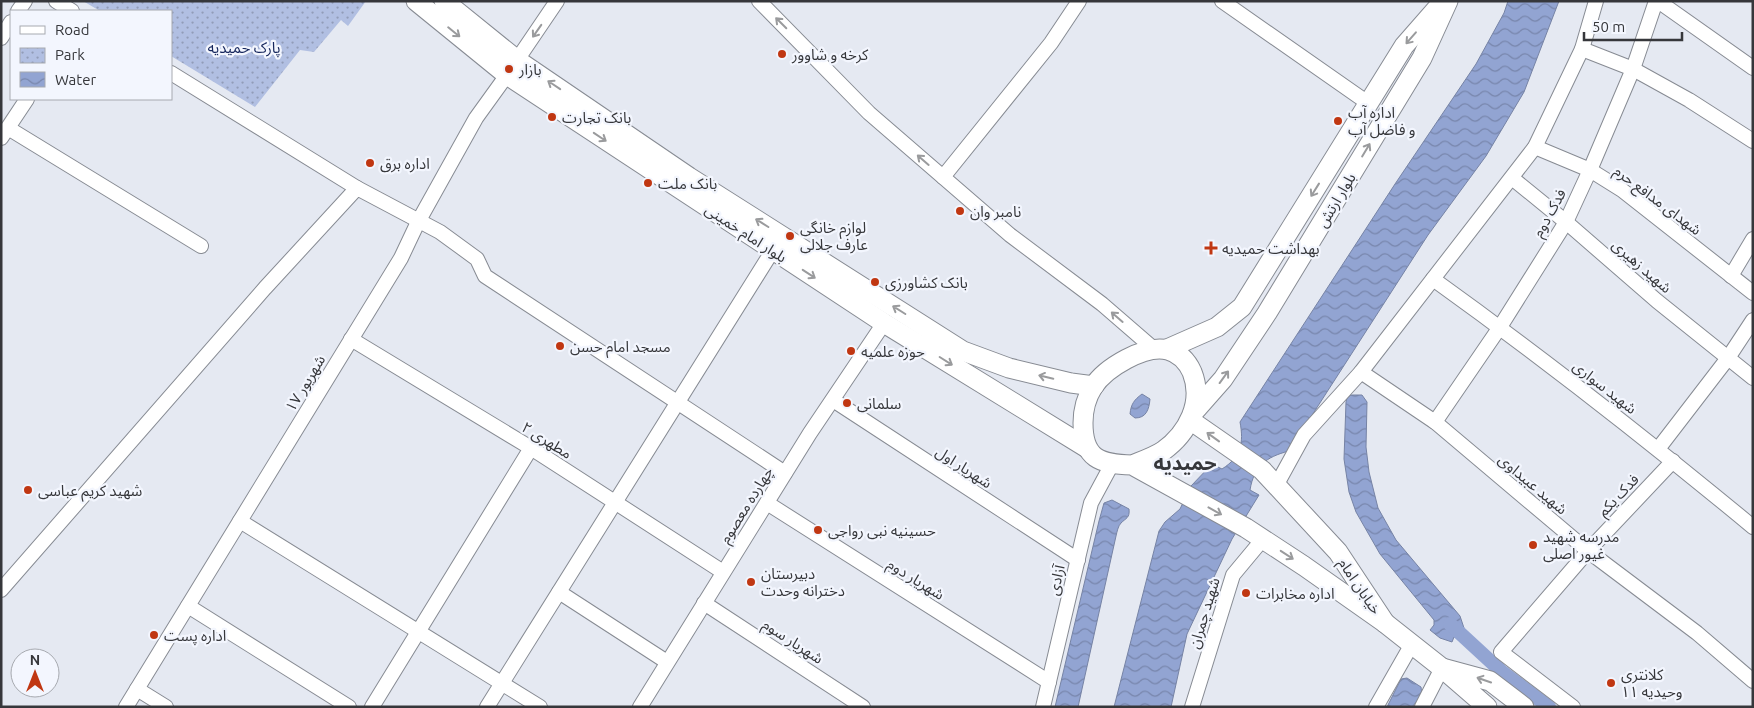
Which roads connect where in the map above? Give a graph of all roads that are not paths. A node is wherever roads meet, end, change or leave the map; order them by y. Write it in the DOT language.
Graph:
graph roads {
  1 [pos="56,1"];
  2 [pos="416,1"];
  3 [pos="558,1"];
  4 [pos="759,1"];
  5 [pos="1079,1"];
  6 [pos="1222,1"];
  7 [pos="1443,1"];
  8 [pos="1448,1"];
  9 [pos="1596,1"];
  10 [pos="1657,1"];
  11 [pos="445,2"];
  12 [pos="70,10"];
  13 [pos="10,24"];
  14 [pos="1,38"];
  15 [pos="1582,49"];
  16 [pos="512,67"];
  17 [pos="1753,68"];
  18 [pos="1633,69"];
  19 [pos="172,74"];
  20 [pos="26,100"];
  21 [pos="1368,104"];
  22 [pos="4,133"];
  23 [pos="1753,141"];
  24 [pos="1535,148"];
  25 [pos="1590,170"];
  26 [pos="943,177"];
  27 [pos="1512,178"];
  28 [pos="357,188"];
  29 [pos="418,222"];
  30 [pos="1566,222"];
  31 [pos="1753,239"];
  32 [pos="201,246"];
  33 [pos="772,250"];
  34 [pos="1731,276"];
  35 [pos="1434,280"];
  36 [pos="1753,293"];
  37 [pos="1753,320"];
  38 [pos="884,323"];
  39 [pos="1500,327"];
  40 [pos="351,339"];
  41 [pos="1160,349"];
  42 [pos="1728,358"];
  43 [pos="1361,372"];
  44 [pos="1753,378"];
  45 [pos="1094,386"];
  46 [pos="833,400"];
  47 [pos="677,402"];
  48 [pos="1191,417"];
  49 [pos="1435,422"];
  50 [pos="531,448"];
  51 [pos="1086,448"];
  52 [pos="1658,449"];
  53 [pos="1673,461"];
  54 [pos="1112,464"];
  55 [pos="1132,465"];
  56 [pos="786,473"];
  57 [pos="1276,486"];
  58 [pos="615,502"];
  59 [pos="767,503"];
  60 [pos="240,521"];
  61 [pos="1753,527"];
  62 [pos="1263,539"];
  63 [pos="1588,551"];
  64 [pos="1078,560"];
  65 [pos="723,572"];
  66 [pos="1,590"];
  67 [pos="559,592"];
  68 [pos="704,603"];
  69 [pos="188,606"];
  70 [pos="1385,623"];
  71 [pos="418,632"];
  72 [pos="1412,644"];
  73 [pos="667,662"];
  74 [pos="1442,668"];
  75 [pos="1753,680"];
  76 [pos="1049,682"];
  77 [pos="502,683"];
  78 [pos="137,688"];
  79 [pos="126,707"];
  80 [pos="166,707"];
  81 [pos="349,707"];
  82 [pos="372,707"];
  83 [pos="487,707"];
  84 [pos="540,707"];
  85 [pos="640,707"];
  86 [pos="863,707"];
  87 [pos="1043,707"];
  88 [pos="1192,707"];
  89 [pos="1376,707"];
  90 [pos="1422,707"];
  91 [pos="1487,707"];
  92 [pos="1524,707"];
  93 [pos="1573,707"];
  1 -- 12 [label="street"];
  2 -- 16 [label="main road, بلوار امام خمینی, one-way"];
  3 -- 16 [label="street, ۱۷ شهریور, one-way"];
  26 -- 4 [label="street, one-way"];
  5 -- 26 [label="street"];
  6 -- 21 [label="street"];
  7 -- 21 [label="main road, بلوار ارتش, one-way"];
  48 -- 8 [label="main road, بلوار ارتش, one-way"];
  9 -- 15 [label="street"];
  10 -- 17 [label="street"];
  10 -- 18 [label="street, فدک دوم"];
  11 -- 16 [label="main road, بلوار امام خمینی"];
  13 -- 14 [label="street"];
  15 -- 18 [label="street"];
  15 -- 24 [label="street"];
  16 -- 29 [label="street, ۱۷ شهریور"];
  16 -- 33 [label="main road, بلوار امام خمینی, one-way"];
  45 -- 16 [label="main road, بلوار امام خمینی, one-way"];
  18 -- 23 [label="street"];
  18 -- 25 [label="street, فدک دوم"];
  19 -- 28 [label="street"];
  20 -- 22 [label="street"];
  21 -- 41 [label="main road, بلوار ارتش, one-way"];
  22 -- 32 [label="street"];
  24 -- 25 [label="street, شهدای مدافع حرم"];
  24 -- 27 [label="street"];
  25 -- 30 [label="street, فدک دوم"];
  25 -- 34 [label="street, شهدای مدافع حرم"];
  41 -- 26 [label="street, one-way"];
  27 -- 30 [label="street, شهید زهیری"];
  27 -- 35 [label="street"];
  28 -- 29 [label="street"];
  28 -- 66 [label="street"];
  29 -- 40 [label="street, ۱۷ شهریور"];
  29 -- 47 [label="street"];
  30 -- 39 [label="street, فدک دوم"];
  30 -- 42 [label="street, شهید زهیری"];
  31 -- 34 [label="street"];
  33 -- 38 [label="main road, بلوار امام خمینی, one-way"];
  33 -- 47 [label="street"];
  34 -- 36 [label="street, شهدای مدافع حرم"];
  35 -- 39 [label="street, شهید سواری"];
  35 -- 43 [label="street"];
  37 -- 42 [label="street"];
  38 -- 46 [label="street, چهارده معصوم"];
  38 -- 51 [label="main road, بلوار امام خمینی, one-way"];
  39 -- 49 [label="street, فدک دوم"];
  39 -- 52 [label="street, شهید سواری"];
  40 -- 50 [label="street, مطهری ۲"];
  40 -- 60 [label="street, ۱۷ شهریور"];
  41 -- 45 [label="main road"];
  41 -- 48 [label="main road"];
  42 -- 44 [label="street, شهید زهیری"];
  42 -- 52 [label="street"];
  43 -- 49 [label="street, شهید عبیداوی"];
  43 -- 57 [label="street"];
  45 -- 51 [label="main road"];
  46 -- 56 [label="street, چهارده معصوم"];
  46 -- 64 [label="street, شهریار اول"];
  47 -- 56 [label="street"];
  47 -- 58 [label="street"];
  48 -- 55 [label="main road"];
  57 -- 48 [label="main road, خیابان امام, one-way"];
  49 -- 63 [label="street, شهید عبیداوی"];
  50 -- 58 [label="street, مطهری ۲"];
  50 -- 71 [label="street"];
  51 -- 54 [label="main road"];
  52 -- 53 [label="street, شهید سواری"];
  53 -- 61 [label="street, شهید سواری"];
  53 -- 63 [label="street, فدک یکم"];
  54 -- 55 [label="main road"];
  54 -- 64 [label="street, آزادی"];
  55 -- 62 [label="main road, خیابان امام, one-way"];
  56 -- 59 [label="street, چهارده معصوم"];
  57 -- 70 [label="main road, خیابان امام"];
  58 -- 65 [label="street, مطهری ۲"];
  58 -- 67 [label="street"];
  59 -- 65 [label="street, چهارده معصوم"];
  59 -- 76 [label="street, شهریار دوم"];
  60 -- 69 [label="street, ۱۷ شهریور"];
  60 -- 71 [label="street"];
  62 -- 70 [label="main road, خیابان امام, one-way"];
  62 -- 88 [label="street, شهید چمران"];
  63 -- 75 [label="street, شهید عبیداوی"];
  63 -- 93 [label="street, فدک یکم"];
  64 -- 76 [label="street, آزادی"];
  65 -- 68 [label="street, چهارده معصوم"];
  67 -- 73 [label="street"];
  67 -- 77 [label="street"];
  68 -- 73 [label="street, چهارده معصوم"];
  68 -- 86 [label="street, شهریار سوم"];
  69 -- 78 [label="street, ۱۷ شهریور"];
  69 -- 81 [label="street"];
  70 -- 72 [label="main road"];
  71 -- 77 [label="street"];
  71 -- 82 [label="street"];
  72 -- 74 [label="main road"];
  72 -- 89 [label="street"];
  73 -- 85 [label="street, چهارده معصوم"];
  74 -- 90 [label="street"];
  74 -- 91 [label="main road"];
  92 -- 74 [label="main road, one-way"];
  76 -- 87 [label="street, آزادی"];
  77 -- 83 [label="street"];
  77 -- 84 [label="street"];
  78 -- 79 [label="street, ۱۷ شهریور"];
  78 -- 80 [label="street"];
}
